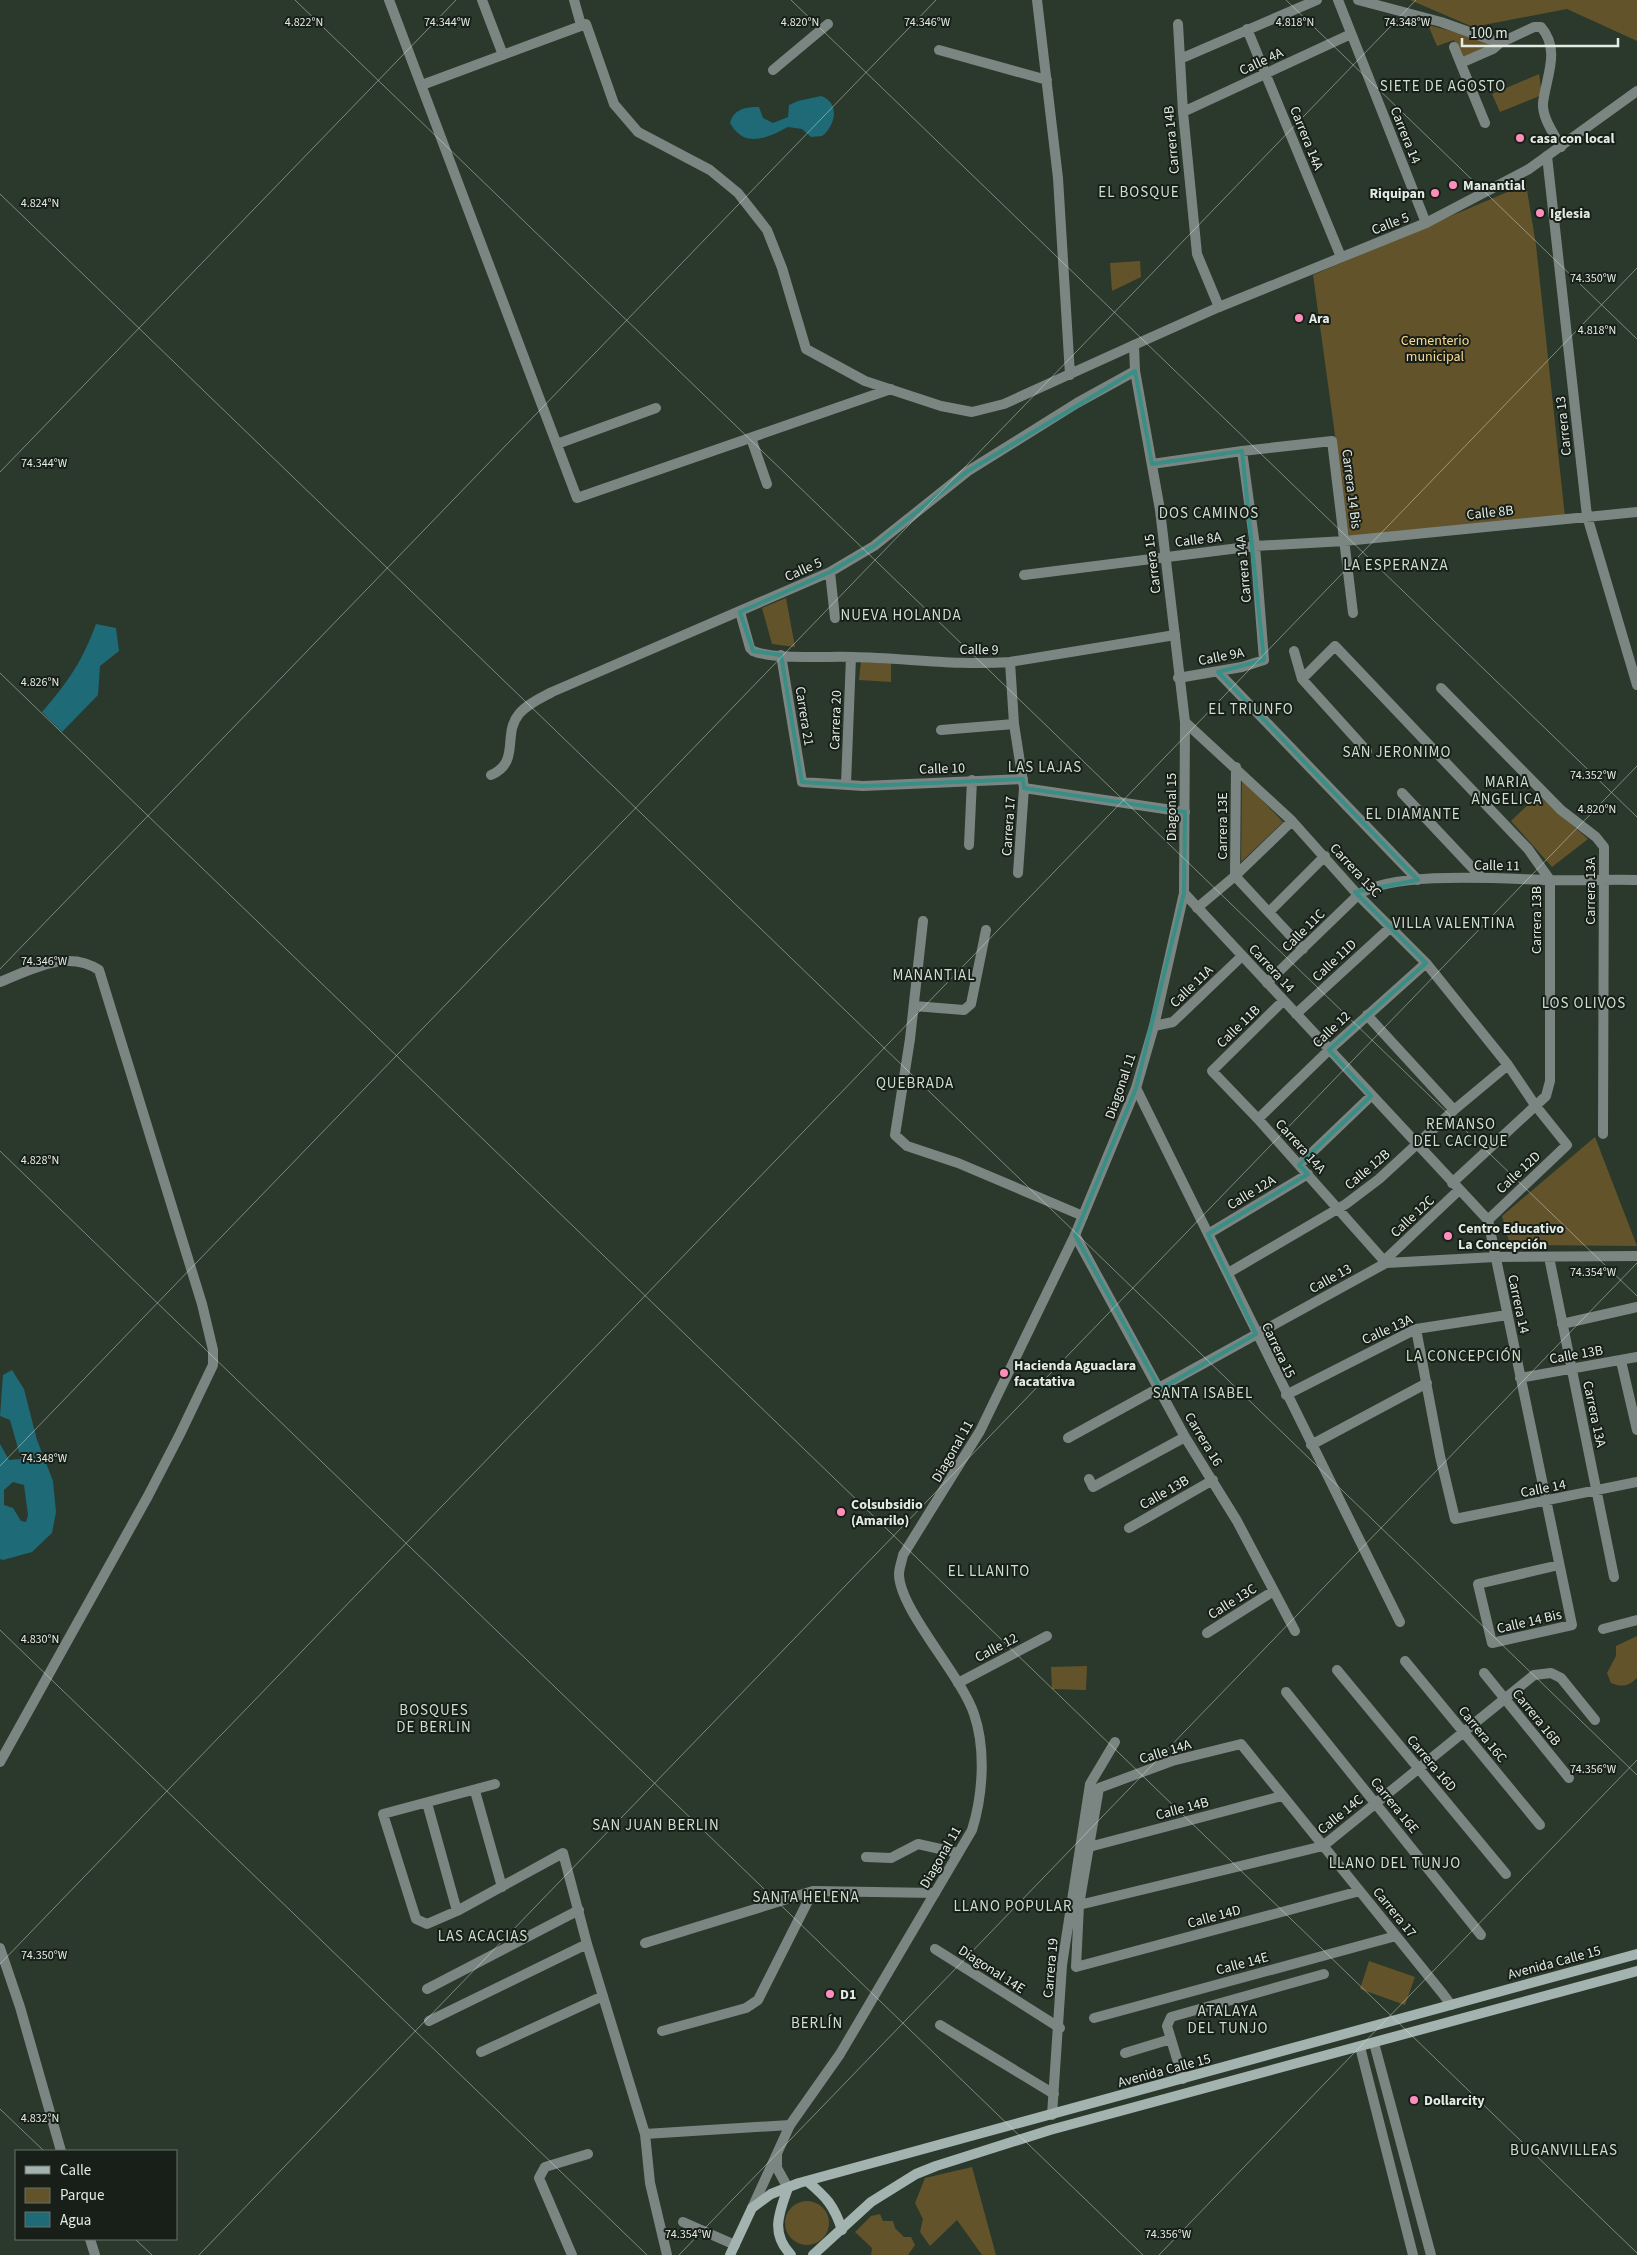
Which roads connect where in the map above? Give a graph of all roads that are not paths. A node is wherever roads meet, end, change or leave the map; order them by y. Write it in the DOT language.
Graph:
graph roads {
  1 [pos="389,0"];
  2 [pos="482,0"];
  3 [pos="574,0"];
  4 [pos="1037,0"];
  5 [pos="1317,0"];
  6 [pos="1338,0"];
  7 [pos="1358,0"];
  8 [pos="828,24"];
  9 [pos="1178,24"];
  10 [pos="582,25"];
  11 [pos="1247,29"];
  12 [pos="1351,34"];
  13 [pos="1500,43"];
  14 [pos="1454,47"];
  15 [pos="939,50"];
  16 [pos="502,55"];
  17 [pos="1180,59"];
  18 [pos="1461,63"];
  19 [pos="773,70"];
  20 [pos="1265,74"];
  21 [pos="1047,80"];
  22 [pos="422,85"];
  23 [pos="1637,91"];
  24 [pos="1183,112"];
  25 [pos="1485,122"];
  26 [pos="1561,147"];
  27 [pos="1547,156"];
  28 [pos="1426,224"];
  29 [pos="1341,257"];
  30 [pos="1219,307"];
  31 [pos="1134,345"];
  32 [pos="1135,371"];
  33 [pos="1070,376"];
  34 [pos="891,389"];
  35 [pos="656,408"];
  36 [pos="751,438"];
  37 [pos="557,444"];
  38 [pos="1242,451"];
  39 [pos="1152,464"];
  40 [pos="767,484"];
  41 [pos="1637,512"];
  42 [pos="1587,516"];
  43 [pos="1345,541"];
  44 [pos="1255,546"];
  45 [pos="1165,557"];
  46 [pos="830,572"];
  47 [pos="1024,575"];
  48 [pos="740,612"];
  49 [pos="1353,613"];
  50 [pos="835,618"];
  51 [pos="1174,635"];
  52 [pos="1294,650"];
  53 [pos="781,655"];
  54 [pos="1264,656"];
  55 [pos="851,657"];
  56 [pos="1010,662"];
  57 [pos="1218,672"];
  58 [pos="1178,678"];
  59 [pos="1302,679"];
  60 [pos="1637,686"];
  61 [pos="1441,688"];
  62 [pos="1185,722"];
  63 [pos="1014,724"];
  64 [pos="941,730"];
  65 [pos="1367,751"];
  66 [pos="1236,767"];
  67 [pos="491,775"];
  68 [pos="972,780"];
  69 [pos="802,782"];
  70 [pos="1024,783"];
  71 [pos="846,784"];
  72 [pos="1402,793"];
  73 [pos="1185,812"];
  74 [pos="1292,821"];
  75 [pos="969,845"];
  76 [pos="1325,856"];
  77 [pos="1018,873"];
  78 [pos="1235,876"];
  79 [pos="1481,877"];
  80 [pos="1604,879"];
  81 [pos="1418,880"];
  82 [pos="1550,880"];
  83 [pos="1637,880"];
  84 [pos="1184,893"];
  85 [pos="1358,895"];
  86 [pos="1197,908"];
  87 [pos="1269,912"];
  88 [pos="923,921"];
  89 [pos="1392,926"];
  90 [pos="986,930"];
  91 [pos="1303,949"];
  92 [pos="1242,956"];
  93 [pos="1426,962"];
  94 [pos="0,982"];
  95 [pos="1267,984"];
  96 [pos="1283,1001"];
  97 [pos="914,1006"];
  98 [pos="1296,1014"];
  99 [pos="1367,1015"];
  100 [pos="1154,1026"];
  101 [pos="1329,1050"];
  102 [pos="1508,1065"];
  103 [pos="1212,1071"];
  104 [pos="1136,1088"];
  105 [pos="1371,1096"];
  106 [pos="1535,1105"];
  107 [pos="1454,1110"];
  108 [pos="1258,1119"];
  109 [pos="1603,1134"];
  110 [pos="1416,1144"];
  111 [pos="1567,1144"];
  112 [pos="1299,1165"];
  113 [pos="1308,1174"];
  114 [pos="1456,1187"];
  115 [pos="1338,1208"];
  116 [pos="1083,1216"];
  117 [pos="1488,1220"];
  118 [pos="1208,1234"];
  119 [pos="1076,1235"];
  120 [pos="1637,1256"];
  121 [pos="1495,1257"];
  122 [pos="1549,1257"];
  123 [pos="1385,1262"];
  124 [pos="1228,1274"];
  125 [pos="1637,1307"];
  126 [pos="1507,1315"];
  127 [pos="1562,1324"];
  128 [pos="1416,1329"];
  129 [pos="1256,1334"];
  130 [pos="1637,1357"];
  131 [pos="1622,1360"];
  132 [pos="1572,1369"];
  133 [pos="1520,1378"];
  134 [pos="1427,1383"];
  135 [pos="1160,1389"];
  136 [pos="1286,1395"];
  137 [pos="1637,1430"];
  138 [pos="1185,1437"];
  139 [pos="1068,1438"];
  140 [pos="1312,1445"];
  141 [pos="1089,1479"];
  142 [pos="1213,1480"];
  143 [pos="1637,1482"];
  144 [pos="1597,1491"];
  145 [pos="1546,1502"];
  146 [pos="1129,1528"];
  147 [pos="1559,1565"];
  148 [pos="1614,1577"];
  149 [pos="1272,1592"];
  150 [pos="1637,1620"];
  151 [pos="1400,1622"];
  152 [pos="1572,1625"];
  153 [pos="1603,1629"];
  154 [pos="1295,1631"];
  155 [pos="1207,1633"];
  156 [pos="1047,1636"];
  157 [pos="1405,1661"];
  158 [pos="1337,1670"];
  159 [pos="1484,1673"];
  160 [pos="958,1683"];
  161 [pos="1286,1692"];
  162 [pos="1505,1699"];
  163 [pos="1595,1720"];
  164 [pos="1464,1731"];
  165 [pos="1116,1742"];
  166 [pos="1241,1744"];
  167 [pos="1,1758"];
  168 [pos="1418,1768"];
  169 [pos="1569,1778"];
  170 [pos="495,1784"];
  171 [pos="475,1790"];
  172 [pos="1282,1796"];
  173 [pos="427,1803"];
  174 [pos="1375,1803"];
  175 [pos="1540,1825"];
  176 [pos="1323,1846"];
  177 [pos="1089,1847"];
  178 [pos="958,1854"];
  179 [pos="866,1858"];
  180 [pos="1506,1874"];
  181 [pos="502,1887"];
  182 [pos="813,1891"];
  183 [pos="1360,1892"];
  184 [pos="934,1893"];
  185 [pos="1079,1905"];
  186 [pos="578,1910"];
  187 [pos="458,1911"];
  188 [pos="1481,1935"];
  189 [pos="1396,1936"];
  190 [pos="645,1943"];
  191 [pos="587,1944"];
  192 [pos="0,1948"];
  193 [pos="936,1949"];
  194 [pos="1637,1954"];
  195 [pos="1637,1971"];
  196 [pos="1324,1974"];
  197 [pos="427,1989"];
  198 [pos="603,1996"];
  199 [pos="1451,2005"];
  200 [pos="1094,2018"];
  201 [pos="429,2021"];
  202 [pos="1456,2021"];
  203 [pos="940,2025"];
  204 [pos="1060,2028"];
  205 [pos="662,2031"];
  206 [pos="1171,2039"];
  207 [pos="1374,2043"];
  208 [pos="1360,2047"];
  209 [pos="481,2052"];
  210 [pos="1125,2053"];
  211 [pos="1183,2079"];
  212 [pos="1054,2094"];
  213 [pos="1052,2115"];
  214 [pos="790,2125"];
  215 [pos="645,2134"];
  216 [pos="61,2150"];
  217 [pos="776,2153"];
  218 [pos="588,2154"];
  219 [pos="807,2181"];
  220 [pos="788,2188"];
  221 [pos="752,2208"];
  222 [pos="683,2222"];
  223 [pos="842,2230"];
  224 [pos="90,2240"];
  225 [pos="735,2245"];
  226 [pos="95,2255"];
  227 [pos="572,2255"];
  228 [pos="667,2255"];
  229 [pos="730,2255"];
  230 [pos="791,2255"];
  231 [pos="813,2255"];
  232 [pos="1413,2255"];
  233 [pos="1430,2255"];
  1 -- 22 [label="street"];
  2 -- 16 [label="street"];
  3 -- 10 [label="street"];
  4 -- 21 [label="street"];
  5 -- 11 [label="street"];
  6 -- 12 [label="street, Carrera 14"];
  7 -- 13 [label="street"];
  8 -- 19 [label="street"];
  9 -- 17 [label="street, Carrera 14B"];
  10 -- 16 [label="street"];
  10 -- 34 [label="street, Calle 5"];
  11 -- 17 [label="street"];
  11 -- 20 [label="street, Carrera 14A"];
  12 -- 20 [label="street, Calle 4A"];
  12 -- 28 [label="street, Carrera 14"];
  13 -- 18 [label="street"];
  13 -- 26 [label="street"];
  14 -- 18 [label="street"];
  15 -- 21 [label="street"];
  16 -- 22 [label="street"];
  17 -- 24 [label="street, Carrera 14B"];
  18 -- 25 [label="street"];
  20 -- 24 [label="street, Calle 4A"];
  20 -- 29 [label="street, Carrera 14A"];
  21 -- 33 [label="street"];
  22 -- 37 [label="street"];
  23 -- 26 [label="street, Calle 5"];
  24 -- 30 [label="street, Carrera 14B"];
  26 -- 27 [label="street, Calle 5"];
  27 -- 28 [label="street, Calle 5"];
  27 -- 42 [label="street, Carrera 13"];
  28 -- 29 [label="street, Calle 5"];
  29 -- 30 [label="street, Calle 5"];
  30 -- 31 [label="street, Calle 5"];
  31 -- 32 [label="street, Carrera 15"];
  31 -- 33 [label="street, Calle 5"];
  32 -- 39 [label="street, Carrera 15"];
  32 -- 46 [label="street, Calle 5"];
  33 -- 34 [label="street, Calle 5"];
  34 -- 36 [label="street"];
  35 -- 37 [label="street"];
  36 -- 37 [label="street"];
  36 -- 40 [label="street"];
  38 -- 39 [label="street"];
  38 -- 43 [label="street, Carrera 14 Bis"];
  38 -- 44 [label="street, Carrera 14A"];
  39 -- 45 [label="street, Carrera 15"];
  41 -- 42 [label="street, Calle 8B"];
  42 -- 43 [label="street, Calle 8B"];
  42 -- 60 [label="street, Carrera 13"];
  43 -- 44 [label="street, Calle 8A"];
  43 -- 49 [label="street"];
  44 -- 45 [label="street, Calle 8A"];
  44 -- 54 [label="street, Carrera 14A"];
  45 -- 47 [label="street, Calle 8A"];
  45 -- 51 [label="street, Carrera 15"];
  46 -- 48 [label="street, Calle 5"];
  46 -- 50 [label="street"];
  48 -- 53 [label="street, Calle 9"];
  48 -- 67 [label="street, Calle 5"];
  51 -- 56 [label="street, Calle 9"];
  51 -- 58 [label="street, Carrera 15"];
  52 -- 59 [label="street"];
  53 -- 55 [label="street, Calle 9"];
  53 -- 69 [label="street, Carrera 21"];
  54 -- 57 [label="street, Calle 9A"];
  55 -- 56 [label="street, Calle 9"];
  55 -- 71 [label="street, Carrera 20"];
  56 -- 63 [label="street, Carrera 17"];
  57 -- 58 [label="street, Calle 9A"];
  57 -- 81 [label="street"];
  58 -- 62 [label="street, Carrera 15"];
  59 -- 65 [label="street"];
  59 -- 82 [label="street, Carrera 13B"];
  61 -- 80 [label="street, Carrera 13A"];
  62 -- 66 [label="street, Carrera 13C"];
  62 -- 73 [label="street, Diagonal 15"];
  63 -- 64 [label="street"];
  63 -- 70 [label="street, Carrera 17"];
  66 -- 74 [label="street, Carrera 13C"];
  66 -- 78 [label="street, Carrera 13E"];
  68 -- 70 [label="street, Calle 10"];
  68 -- 71 [label="street, Calle 10"];
  68 -- 75 [label="street"];
  69 -- 71 [label="street, Calle 10"];
  70 -- 73 [label="street"];
  70 -- 77 [label="street, Carrera 17"];
  72 -- 79 [label="street"];
  73 -- 84 [label="street, Diagonal 15"];
  74 -- 76 [label="street, Carrera 13C"];
  74 -- 78 [label="street"];
  76 -- 85 [label="street, Carrera 13C"];
  76 -- 87 [label="street"];
  78 -- 86 [label="street"];
  78 -- 87 [label="street, Carrera 13E"];
  79 -- 81 [label="street, Calle 11"];
  79 -- 82 [label="street, Calle 11"];
  80 -- 82 [label="street, Calle 11"];
  80 -- 83 [label="street, Calle 11"];
  80 -- 109 [label="street, Carrera 13A"];
  81 -- 85 [label="street, Calle 11"];
  82 -- 106 [label="street, Carrera 13B"];
  84 -- 86 [label="street, Carrera 14"];
  84 -- 100 [label="street, Diagonal 11"];
  85 -- 89 [label="street, Carrera 13C"];
  85 -- 91 [label="street, Calle 11C"];
  86 -- 92 [label="street, Carrera 14"];
  87 -- 91 [label="street, Carrera 13E"];
  88 -- 97 [label="street"];
  89 -- 93 [label="street, Carrera 13C"];
  89 -- 98 [label="street, Calle 11D"];
  90 -- 97 [label="street"];
  91 -- 95 [label="street, Calle 11C"];
  92 -- 95 [label="street, Carrera 14"];
  92 -- 100 [label="street, Calle 11A"];
  93 -- 99 [label="street, Calle 12"];
  93 -- 102 [label="street, Carrera 13C"];
  94 -- 167 [label="street"];
  95 -- 96 [label="street, Carrera 14"];
  96 -- 98 [label="street, Carrera 14"];
  96 -- 103 [label="street, Calle 11B"];
  97 -- 116 [label="street"];
  98 -- 101 [label="street, Carrera 14"];
  99 -- 101 [label="street, Calle 12"];
  99 -- 107 [label="street"];
  100 -- 104 [label="street, Diagonal 11"];
  101 -- 105 [label="street, Carrera 14"];
  101 -- 108 [label="street, Calle 12"];
  102 -- 106 [label="street, Carrera 13C"];
  102 -- 107 [label="street, Calle 12B"];
  103 -- 108 [label="street, Carrera 14A"];
  104 -- 116 [label="street, Diagonal 11"];
  104 -- 118 [label="street, Carrera 15"];
  105 -- 110 [label="street, Carrera 14"];
  105 -- 112 [label="street"];
  106 -- 111 [label="street, Carrera 13C"];
  106 -- 114 [label="street, Calle 12C"];
  107 -- 110 [label="street, Calle 12B"];
  108 -- 112 [label="street, Carrera 14A"];
  110 -- 114 [label="street, Carrera 14"];
  110 -- 115 [label="street, Calle 12B"];
  111 -- 117 [label="street, Calle 12D"];
  112 -- 113 [label="street, Carrera 14A"];
  113 -- 115 [label="street, Carrera 14A"];
  113 -- 118 [label="street, Calle 12A"];
  114 -- 117 [label="street, Carrera 14"];
  114 -- 123 [label="street, Calle 12C"];
  115 -- 123 [label="street, Carrera 14A"];
  115 -- 124 [label="street, Calle 12B"];
  116 -- 119 [label="street, Diagonal 11"];
  117 -- 121 [label="street, Carrera 14"];
  118 -- 124 [label="street, Carrera 15"];
  119 -- 135 [label="street, Carrera 16"];
  119 -- 160 [label="street, Diagonal 11"];
  120 -- 122 [label="street, Calle 13"];
  121 -- 122 [label="street, Calle 13"];
  121 -- 123 [label="street, Calle 13"];
  121 -- 126 [label="street, Carrera 14"];
  122 -- 127 [label="street, Carrera 13A"];
  123 -- 129 [label="street, Calle 13"];
  124 -- 129 [label="street, Carrera 15"];
  125 -- 127 [label="street"];
  126 -- 128 [label="street, Calle 13A"];
  126 -- 133 [label="street, Carrera 14"];
  127 -- 132 [label="street, Carrera 13A"];
  128 -- 134 [label="street"];
  128 -- 136 [label="street, Calle 13A"];
  129 -- 135 [label="street, Calle 13"];
  129 -- 136 [label="street, Carrera 15"];
  130 -- 131 [label="street, Calle 13B"];
  131 -- 132 [label="street, Calle 13B"];
  131 -- 137 [label="street"];
  132 -- 133 [label="street, Calle 13B"];
  132 -- 144 [label="street, Carrera 13A"];
  133 -- 145 [label="street, Carrera 14"];
  134 -- 140 [label="street"];
  134 -- 145 [label="street, Calle 14"];
  135 -- 138 [label="street, Carrera 16"];
  135 -- 139 [label="street, Calle 13"];
  136 -- 140 [label="street, Carrera 15"];
  138 -- 141 [label="street"];
  138 -- 142 [label="street, Carrera 16"];
  140 -- 151 [label="street, Carrera 15"];
  142 -- 146 [label="street, Calle 13B"];
  142 -- 149 [label="street, Carrera 16"];
  143 -- 144 [label="street, Calle 14"];
  144 -- 145 [label="street, Calle 14"];
  144 -- 148 [label="street, Carrera 13A"];
  145 -- 147 [label="street, Carrera 14"];
  147 -- 152 [label="street, Carrera 14"];
  147 -- 152 [label="street, Calle 14 Bis"];
  149 -- 154 [label="street, Carrera 16"];
  149 -- 155 [label="street, Calle 13C"];
  150 -- 153 [label="street"];
  156 -- 160 [label="street, Calle 12"];
  157 -- 164 [label="street, Carrera 16C"];
  158 -- 168 [label="street, Carrera 16D"];
  159 -- 162 [label="street, Carrera 16B"];
  160 -- 178 [label="street, Diagonal 11"];
  161 -- 174 [label="street, Carrera 16E"];
  162 -- 163 [label="street, Calle 14C"];
  162 -- 164 [label="street, Calle 14C"];
  162 -- 169 [label="street, Carrera 16B"];
  164 -- 168 [label="street, Calle 14C"];
  164 -- 175 [label="street, Carrera 16C"];
  165 -- 204 [label="street, Carrera 19"];
  166 -- 172 [label="street, Carrera 17"];
  166 -- 177 [label="street, Calle 14A"];
  168 -- 174 [label="street, Calle 14C"];
  168 -- 180 [label="street, Carrera 16D"];
  170 -- 171 [label="street"];
  171 -- 173 [label="street"];
  171 -- 181 [label="street"];
  172 -- 176 [label="street, Carrera 17"];
  172 -- 177 [label="street, Calle 14B"];
  173 -- 187 [label="street"];
  173 -- 187 [label="street"];
  174 -- 176 [label="street, Calle 14C"];
  174 -- 188 [label="street, Carrera 16E"];
  176 -- 183 [label="street, Carrera 17"];
  176 -- 185 [label="street, Calle 14C"];
  177 -- 185 [label="street"];
  178 -- 179 [label="street"];
  178 -- 184 [label="street, Diagonal 11"];
  181 -- 186 [label="street"];
  181 -- 187 [label="street"];
  182 -- 184 [label="street"];
  182 -- 190 [label="street"];
  182 -- 205 [label="street"];
  183 -- 185 [label="street, Calle 14D"];
  183 -- 189 [label="street, Carrera 17"];
  184 -- 214 [label="street, Diagonal 11"];
  186 -- 191 [label="street"];
  186 -- 197 [label="street"];
  189 -- 199 [label="street, Carrera 17"];
  189 -- 200 [label="street, Calle 14E"];
  191 -- 198 [label="street"];
  191 -- 201 [label="street"];
  192 -- 216 [label="street"];
  193 -- 204 [label="street, Diagonal 14E"];
  194 -- 199 [label="main road, Avenida Calle 15"];
  195 -- 202 [label="main road, Avenida Calle 15"];
  196 -- 206 [label="street"];
  198 -- 209 [label="street"];
  198 -- 215 [label="street"];
  199 -- 202 [label="main road"];
  199 -- 211 [label="main road, Avenida Calle 15"];
  202 -- 207 [label="main road, Avenida Calle 15"];
  203 -- 212 [label="street"];
  204 -- 212 [label="street, Carrera 19"];
  206 -- 210 [label="street"];
  206 -- 211 [label="street"];
  207 -- 208 [label="main road, Avenida Calle 15"];
  207 -- 233 [label="street"];
  208 -- 223 [label="main road, Avenida Calle 15"];
  208 -- 232 [label="street"];
  211 -- 213 [label="main road, Avenida Calle 15"];
  212 -- 213 [label="street, Carrera 19"];
  213 -- 219 [label="main road, Avenida Calle 15"];
  214 -- 215 [label="street"];
  214 -- 217 [label="street, Diagonal 11"];
  215 -- 228 [label="street"];
  217 -- 220 [label="street"];
  217 -- 221 [label="street, Diagonal 11"];
  218 -- 227 [label="street"];
  219 -- 220 [label="main road, Avenida Calle 15"];
  219 -- 223 [label="main road"];
  220 -- 221 [label="main road, Avenida Calle 15"];
  220 -- 230 [label="main road"];
  221 -- 225 [label="main road"];
  222 -- 225 [label="street"];
  223 -- 231 [label="main road, Avenida Calle 15"];
  224 -- 226 [label="street"];
  225 -- 229 [label="main road"];
}
